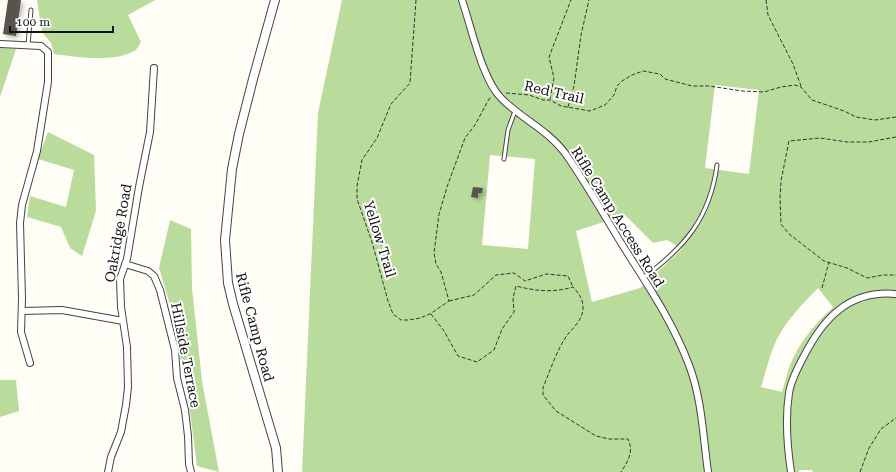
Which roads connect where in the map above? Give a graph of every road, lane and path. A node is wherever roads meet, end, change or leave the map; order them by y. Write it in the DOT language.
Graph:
graph roads {
  1 [pos="275,0"];
  2 [pos="416,0"];
  3 [pos="462,0"];
  4 [pos="571,0"];
  5 [pos="589,0"];
  6 [pos="766,0"];
  7 [pos="31,10"];
  8 [pos="0,44"];
  9 [pos="28,46"];
  10 [pos="154,68"];
  11 [pos="801,87"];
  12 [pos="498,94"];
  13 [pos="550,100"];
  14 [pos="568,107"];
  15 [pos="515,111"];
  16 [pos="896,117"];
  17 [pos="896,136"];
  18 [pos="504,159"];
  19 [pos="717,164"];
  20 [pos="829,261"];
  21 [pos="125,264"];
  22 [pos="896,276"];
  23 [pos="643,278"];
  24 [pos="573,287"];
  25 [pos="822,288"];
  26 [pos="896,294"];
  27 [pos="449,301"];
  28 [pos="22,311"];
  29 [pos="430,314"];
  30 [pos="123,320"];
  31 [pos="30,363"];
  32 [pos="896,418"];
  33 [pos="108,472"];
  34 [pos="191,472"];
  35 [pos="278,472"];
  36 [pos="620,472"];
  37 [pos="708,472"];
  38 [pos="791,472"];
  39 [pos="860,472"];
  1 -- 35 [label="street, Rifle Camp Road"];
  2 -- 29 [label="path, Yellow Trail"];
  3 -- 12 [label="street, Rifle Camp Access Road"];
  4 -- 13 [label="path"];
  5 -- 14 [label="path"];
  6 -- 11 [label="path"];
  7 -- 9 [label="lane"];
  8 -- 9 [label="street"];
  9 -- 28 [label="street"];
  10 -- 21 [label="street, Oakridge Road"];
  11 -- 14 [label="path, Red Trail"];
  11 -- 16 [label="path"];
  12 -- 13 [label="path, Red Trail"];
  12 -- 15 [label="street, Rifle Camp Access Road"];
  12 -- 27 [label="path"];
  13 -- 14 [label="path, Red Trail"];
  15 -- 18 [label="lane"];
  15 -- 23 [label="street, Rifle Camp Access Road"];
  17 -- 20 [label="path"];
  19 -- 23 [label="lane"];
  20 -- 22 [label="path"];
  20 -- 25 [label="path"];
  21 -- 30 [label="street, Oakridge Road"];
  21 -- 34 [label="street, Hillside Terrace"];
  23 -- 37 [label="street, Rifle Camp Access Road"];
  24 -- 27 [label="path"];
  24 -- 29 [label="path"];
  24 -- 36 [label="path"];
  26 -- 38 [label="street"];
  27 -- 29 [label="path"];
  28 -- 30 [label="street"];
  28 -- 31 [label="street"];
  30 -- 33 [label="street, Oakridge Road"];
  32 -- 39 [label="path"];
}
